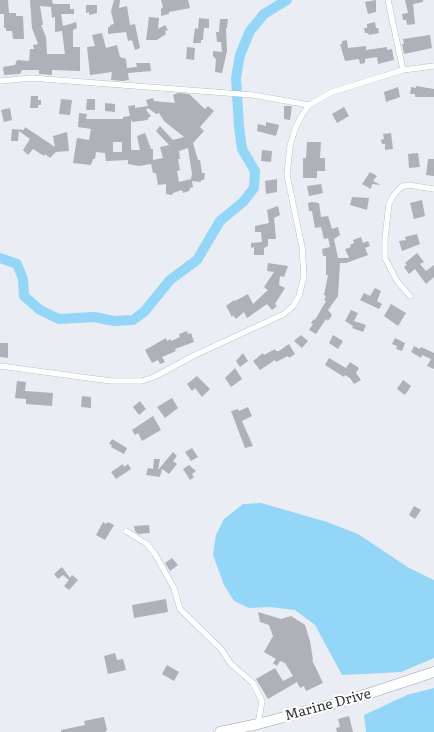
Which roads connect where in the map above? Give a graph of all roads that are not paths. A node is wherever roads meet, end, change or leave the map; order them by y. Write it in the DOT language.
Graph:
graph roads {
  1 [pos="388,0"];
  2 [pos="434,66"];
  3 [pos="403,70"];
  4 [pos="0,81"];
  5 [pos="309,105"];
  6 [pos="434,189"];
  7 [pos="410,296"];
  8 [pos="0,366"];
  9 [pos="126,531"];
  10 [pos="434,672"];
  11 [pos="258,724"];
  12 [pos="220,732"];
  1 -- 3 [label="street"];
  2 -- 3 [label="street"];
  3 -- 5 [label="street"];
  4 -- 5 [label="street"];
  5 -- 8 [label="street"];
  6 -- 7 [label="street"];
  9 -- 11 [label="street"];
  10 -- 11 [label="highway, Marine Drive"];
  11 -- 12 [label="highway, Marine Drive"];
}
